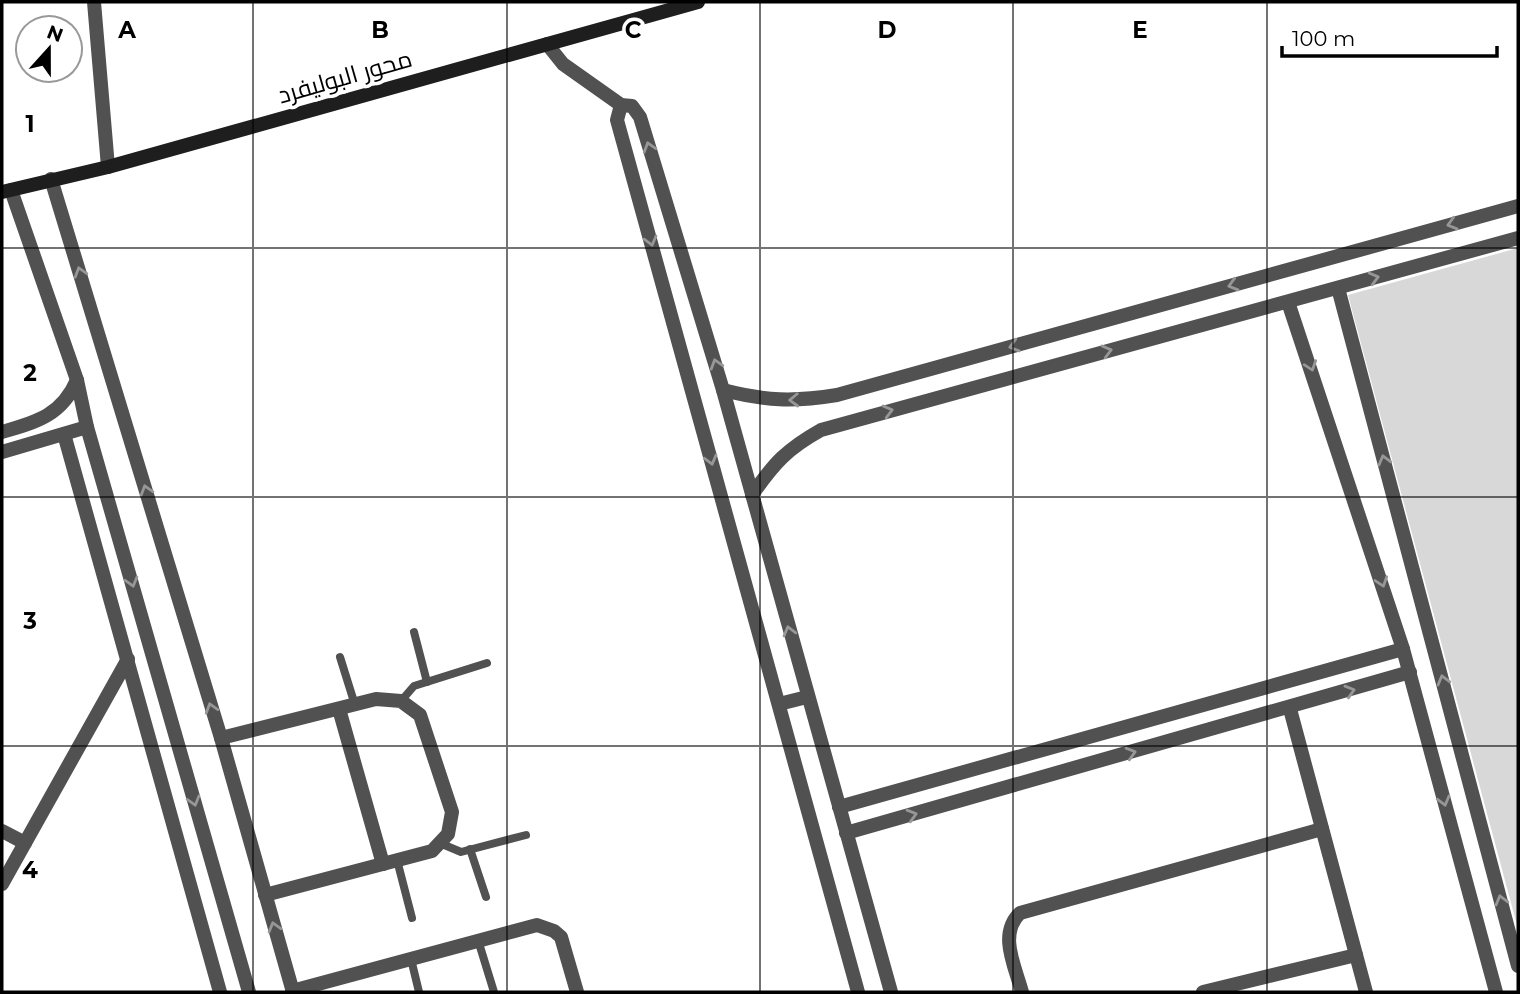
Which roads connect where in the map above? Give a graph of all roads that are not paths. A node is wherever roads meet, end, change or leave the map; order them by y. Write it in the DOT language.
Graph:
graph roads {
  1 [pos="94,2"];
  2 [pos="698,2"];
  3 [pos="547,44"];
  4 [pos="621,105"];
  5 [pos="108,167"];
  6 [pos="51,179"];
  7 [pos="6,191"];
  8 [pos="1518,206"];
  9 [pos="1518,238"];
  10 [pos="1338,288"];
  11 [pos="1288,302"];
  12 [pos="77,380"];
  13 [pos="723,390"];
  14 [pos="87,427"];
  15 [pos="2,432"];
  16 [pos="64,434"];
  17 [pos="2,452"];
  18 [pos="752,495"];
  19 [pos="414,632"];
  20 [pos="1404,649"];
  21 [pos="340,657"];
  22 [pos="128,659"];
  23 [pos="487,663"];
  24 [pos="1410,673"];
  25 [pos="427,682"];
  26 [pos="807,697"];
  27 [pos="401,701"];
  28 [pos="779,704"];
  29 [pos="355,705"];
  30 [pos="339,709"];
  31 [pos="1290,709"];
  32 [pos="221,738"];
  33 [pos="839,807"];
  34 [pos="1322,829"];
  35 [pos="2,831"];
  36 [pos="846,833"];
  37 [pos="526,835"];
  38 [pos="25,843"];
  39 [pos="442,844"];
  40 [pos="470,849"];
  41 [pos="390,862"];
  42 [pos="2,884"];
  43 [pos="265,895"];
  44 [pos="486,897"];
  45 [pos="412,918"];
  46 [pos="478,940"];
  47 [pos="1356,955"];
  48 [pos="411,959"];
  49 [pos="1518,966"];
  50 [pos="220,992"];
  51 [pos="249,992"];
  52 [pos="292,992"];
  53 [pos="419,992"];
  54 [pos="494,992"];
  55 [pos="577,992"];
  56 [pos="858,992"];
  57 [pos="891,992"];
  58 [pos="1023,992"];
  59 [pos="1203,992"];
  60 [pos="1366,992"];
  61 [pos="1496,992"];
  1 -- 5 [label="street"];
  2 -- 3 [label="street, محور البوليفرد"];
  3 -- 4 [label="street"];
  3 -- 5 [label="street, محور البوليفرد"];
  13 -- 4 [label="street, one-way"];
  4 -- 28 [label="street, one-way"];
  5 -- 6 [label="street, محور البوليفرد"];
  6 -- 7 [label="street, محور البوليفرد"];
  32 -- 6 [label="street, one-way"];
  7 -- 12 [label="street"];
  8 -- 13 [label="street, one-way"];
  10 -- 9 [label="street, one-way"];
  10 -- 11 [label="street"];
  49 -- 10 [label="street, one-way"];
  18 -- 11 [label="street, one-way"];
  11 -- 20 [label="street, one-way"];
  12 -- 14 [label="street"];
  12 -- 15 [label="street"];
  13 -- 18 [label="street"];
  14 -- 16 [label="street"];
  14 -- 51 [label="street, one-way"];
  16 -- 17 [label="street"];
  16 -- 22 [label="street"];
  26 -- 18 [label="street, one-way"];
  19 -- 25 [label="lane"];
  20 -- 24 [label="street"];
  20 -- 33 [label="street"];
  21 -- 29 [label="lane"];
  22 -- 38 [label="street"];
  22 -- 50 [label="street"];
  23 -- 25 [label="lane"];
  31 -- 24 [label="street, one-way"];
  24 -- 61 [label="street, one-way"];
  25 -- 27 [label="lane"];
  26 -- 28 [label="street"];
  26 -- 33 [label="street"];
  27 -- 29 [label="street"];
  27 -- 39 [label="street"];
  28 -- 56 [label="street"];
  29 -- 30 [label="street"];
  30 -- 32 [label="street"];
  30 -- 41 [label="street"];
  31 -- 34 [label="street"];
  36 -- 31 [label="street, one-way"];
  32 -- 43 [label="street"];
  33 -- 36 [label="street"];
  34 -- 47 [label="street"];
  34 -- 58 [label="street"];
  35 -- 38 [label="street"];
  36 -- 57 [label="street"];
  37 -- 40 [label="lane"];
  38 -- 42 [label="street"];
  39 -- 40 [label="lane"];
  39 -- 41 [label="street"];
  40 -- 44 [label="lane"];
  41 -- 43 [label="street"];
  41 -- 45 [label="lane"];
  52 -- 43 [label="street, one-way"];
  46 -- 48 [label="street"];
  46 -- 54 [label="lane"];
  46 -- 55 [label="street"];
  47 -- 59 [label="street"];
  47 -- 60 [label="street"];
  48 -- 52 [label="street"];
  48 -- 53 [label="lane"];
}
